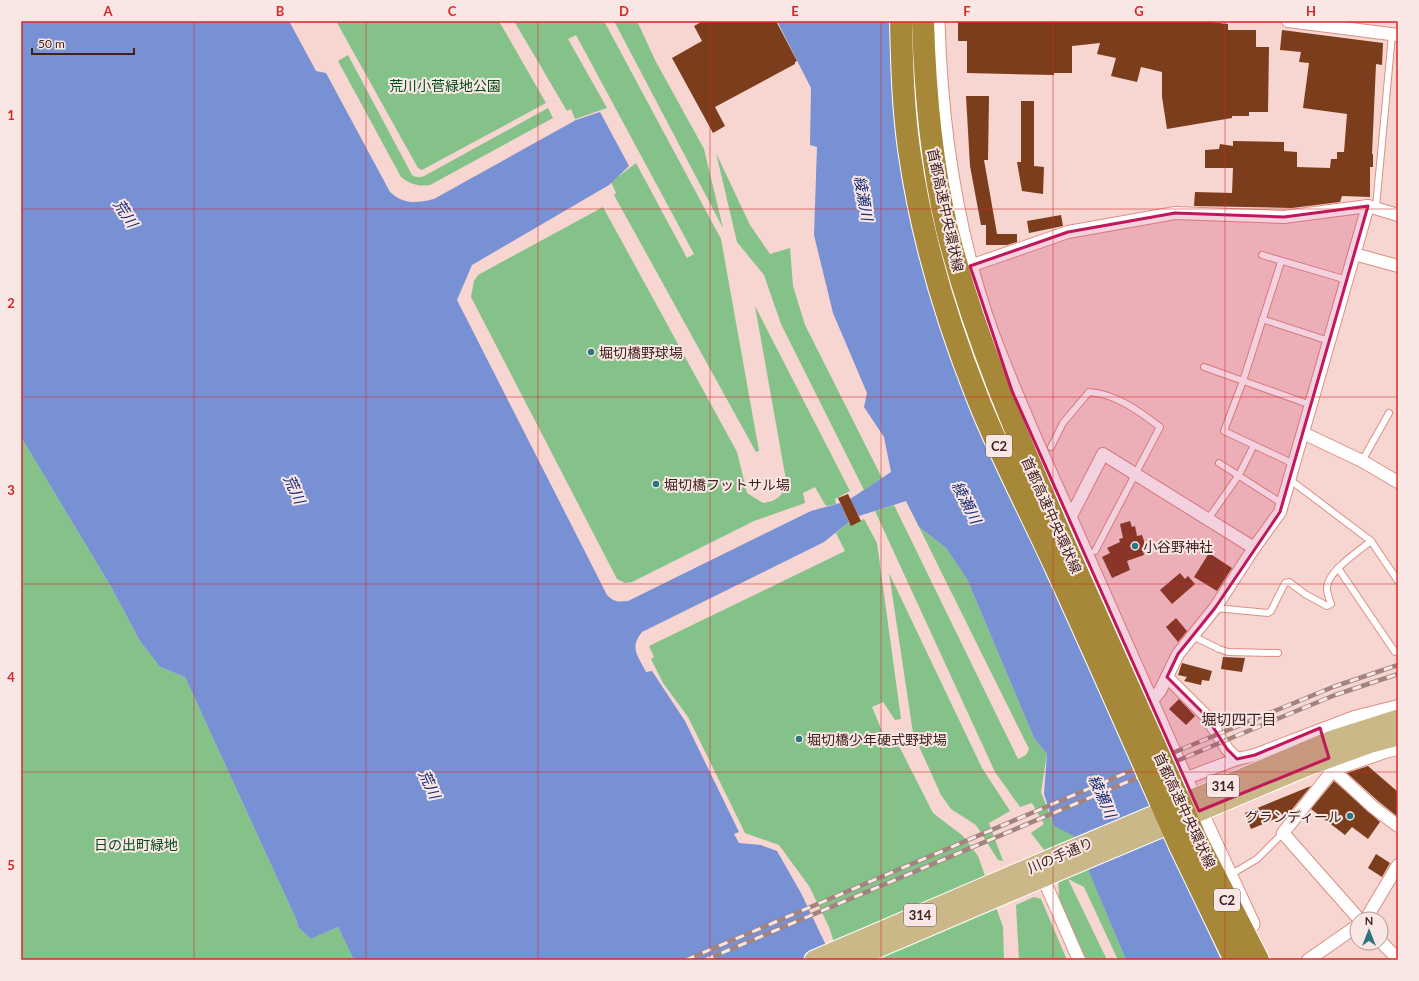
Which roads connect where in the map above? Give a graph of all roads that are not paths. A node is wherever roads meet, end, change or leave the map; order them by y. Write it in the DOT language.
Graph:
graph roads {
  1 [pos="901,21"];
  2 [pos="922,21"];
  3 [pos="936,21"];
  4 [pos="1288,21"];
  5 [pos="1395,35"];
  6 [pos="1372,207"];
  7 [pos="1398,215"];
  8 [pos="1354,254"];
  9 [pos="1262,255"];
  10 [pos="1281,262"];
  11 [pos="970,266"];
  12 [pos="1398,266"];
  13 [pos="1347,280"];
  14 [pos="1262,319"];
  15 [pos="1329,341"];
  16 [pos="1204,366"];
  17 [pos="1243,381"];
  18 [pos="1310,405"];
  19 [pos="1389,413"];
  20 [pos="1303,433"];
  21 [pos="1254,445"];
  22 [pos="1050,447"];
  23 [pos="1362,460"];
  24 [pos="1219,463"];
  25 [pos="1294,464"];
  26 [pos="1135,474"];
  27 [pos="1238,476"];
  28 [pos="1289,479"];
  29 [pos="1398,482"];
  30 [pos="1283,504"];
  31 [pos="1208,519"];
  32 [pos="1069,520"];
  33 [pos="1371,541"];
  34 [pos="1254,548"];
  35 [pos="1095,551"];
  36 [pos="1056,567"];
  37 [pos="1338,568"];
  38 [pos="1398,581"];
  39 [pos="1215,608"];
  40 [pos="1193,636"];
  41 [pos="1398,651"];
  42 [pos="1278,653"];
  43 [pos="1167,677"];
  44 [pos="1151,702"];
  45 [pos="1398,706"];
  46 [pos="1398,719"];
  47 [pos="1320,728"];
  48 [pos="1398,736"];
  49 [pos="1398,749"];
  50 [pos="1237,759"];
  51 [pos="1333,770"];
  52 [pos="1184,779"];
  53 [pos="1398,826"];
  54 [pos="1283,833"];
  55 [pos="1188,842"];
  56 [pos="1398,864"];
  57 [pos="1040,871"];
  58 [pos="1229,876"];
  59 [pos="1352,911"];
  60 [pos="1371,911"];
  61 [pos="1349,932"];
  62 [pos="1389,950"];
  63 [pos="1398,959"];
  64 [pos="814,960"];
  65 [pos="850,960"];
  66 [pos="1078,960"];
  67 [pos="1228,960"];
  68 [pos="1235,960"];
  69 [pos="1247,960"];
  70 [pos="1258,960"];
  71 [pos="1267,960"];
  72 [pos="1308,960"];
  1 -- 36 [label="highway, 首都高速中央環状線 / C2, bridge"];
  2 -- 36 [label="highway, bridge"];
  2 -- 55 [label="highway, 首都高速中央環状線 / C2, bridge"];
  3 -- 11 [label="main road"];
  4 -- 5 [label="street"];
  5 -- 6 [label="lane"];
  6 -- 7 [label="street"];
  6 -- 8 [label="street"];
  6 -- 11 [label="street"];
  8 -- 12 [label="street"];
  8 -- 13 [label="street"];
  9 -- 10 [label="lane"];
  10 -- 13 [label="lane"];
  10 -- 14 [label="lane"];
  11 -- 32 [label="main road"];
  13 -- 15 [label="street"];
  14 -- 15 [label="lane"];
  14 -- 17 [label="lane"];
  15 -- 18 [label="street"];
  16 -- 17 [label="lane"];
  17 -- 18 [label="lane"];
  17 -- 21 [label="lane"];
  18 -- 20 [label="street"];
  19 -- 23 [label="lane"];
  20 -- 23 [label="street"];
  20 -- 25 [label="street"];
  21 -- 25 [label="lane"];
  21 -- 27 [label="lane"];
  22 -- 26 [label="lane"];
  23 -- 29 [label="street"];
  24 -- 27 [label="lane"];
  25 -- 28 [label="street"];
  26 -- 31 [label="street"];
  26 -- 32 [label="street"];
  26 -- 35 [label="lane"];
  27 -- 30 [label="lane"];
  27 -- 31 [label="lane"];
  28 -- 30 [label="street"];
  28 -- 33 [label="lane"];
  30 -- 34 [label="street"];
  31 -- 34 [label="street"];
  32 -- 44 [label="main road"];
  33 -- 37 [label="lane"];
  33 -- 38 [label="lane"];
  34 -- 39 [label="street"];
  36 -- 55 [label="highway, 首都高速中央環状線 / C2, bridge"];
  37 -- 39 [label="lane"];
  37 -- 41 [label="lane"];
  39 -- 40 [label="street"];
  40 -- 42 [label="lane"];
  40 -- 43 [label="street"];
  43 -- 44 [label="street"];
  43 -- 50 [label="street"];
  44 -- 52 [label="main road"];
  45 -- 47 [label="street"];
  46 -- 57 [label="main road, 川の手通り / 314, bridge"];
  47 -- 50 [label="street"];
  47 -- 51 [label="street"];
  48 -- 57 [label="main road, 川の手通り / 314, bridge"];
  49 -- 51 [label="street"];
  50 -- 52 [label="street"];
  51 -- 53 [label="street"];
  51 -- 54 [label="street"];
  52 -- 58 [label="main road"];
  54 -- 58 [label="lane"];
  54 -- 59 [label="street"];
  55 -- 67 [label="highway, 首都高速中央環状線 / C2"];
  55 -- 68 [label="highway, 首都高速中央環状線 / C2"];
  55 -- 69 [label="highway"];
  55 -- 70 [label="highway, 首都高速中央環状線 / C2"];
  56 -- 60 [label="street"];
  57 -- 64 [label="main road, 川の手通り / 314"];
  57 -- 65 [label="main road, 川の手通り / 314"];
  57 -- 66 [label="street"];
  58 -- 71 [label="main road"];
  61 -- 72 [label="street"];
  62 -- 63 [label="street"];
}
